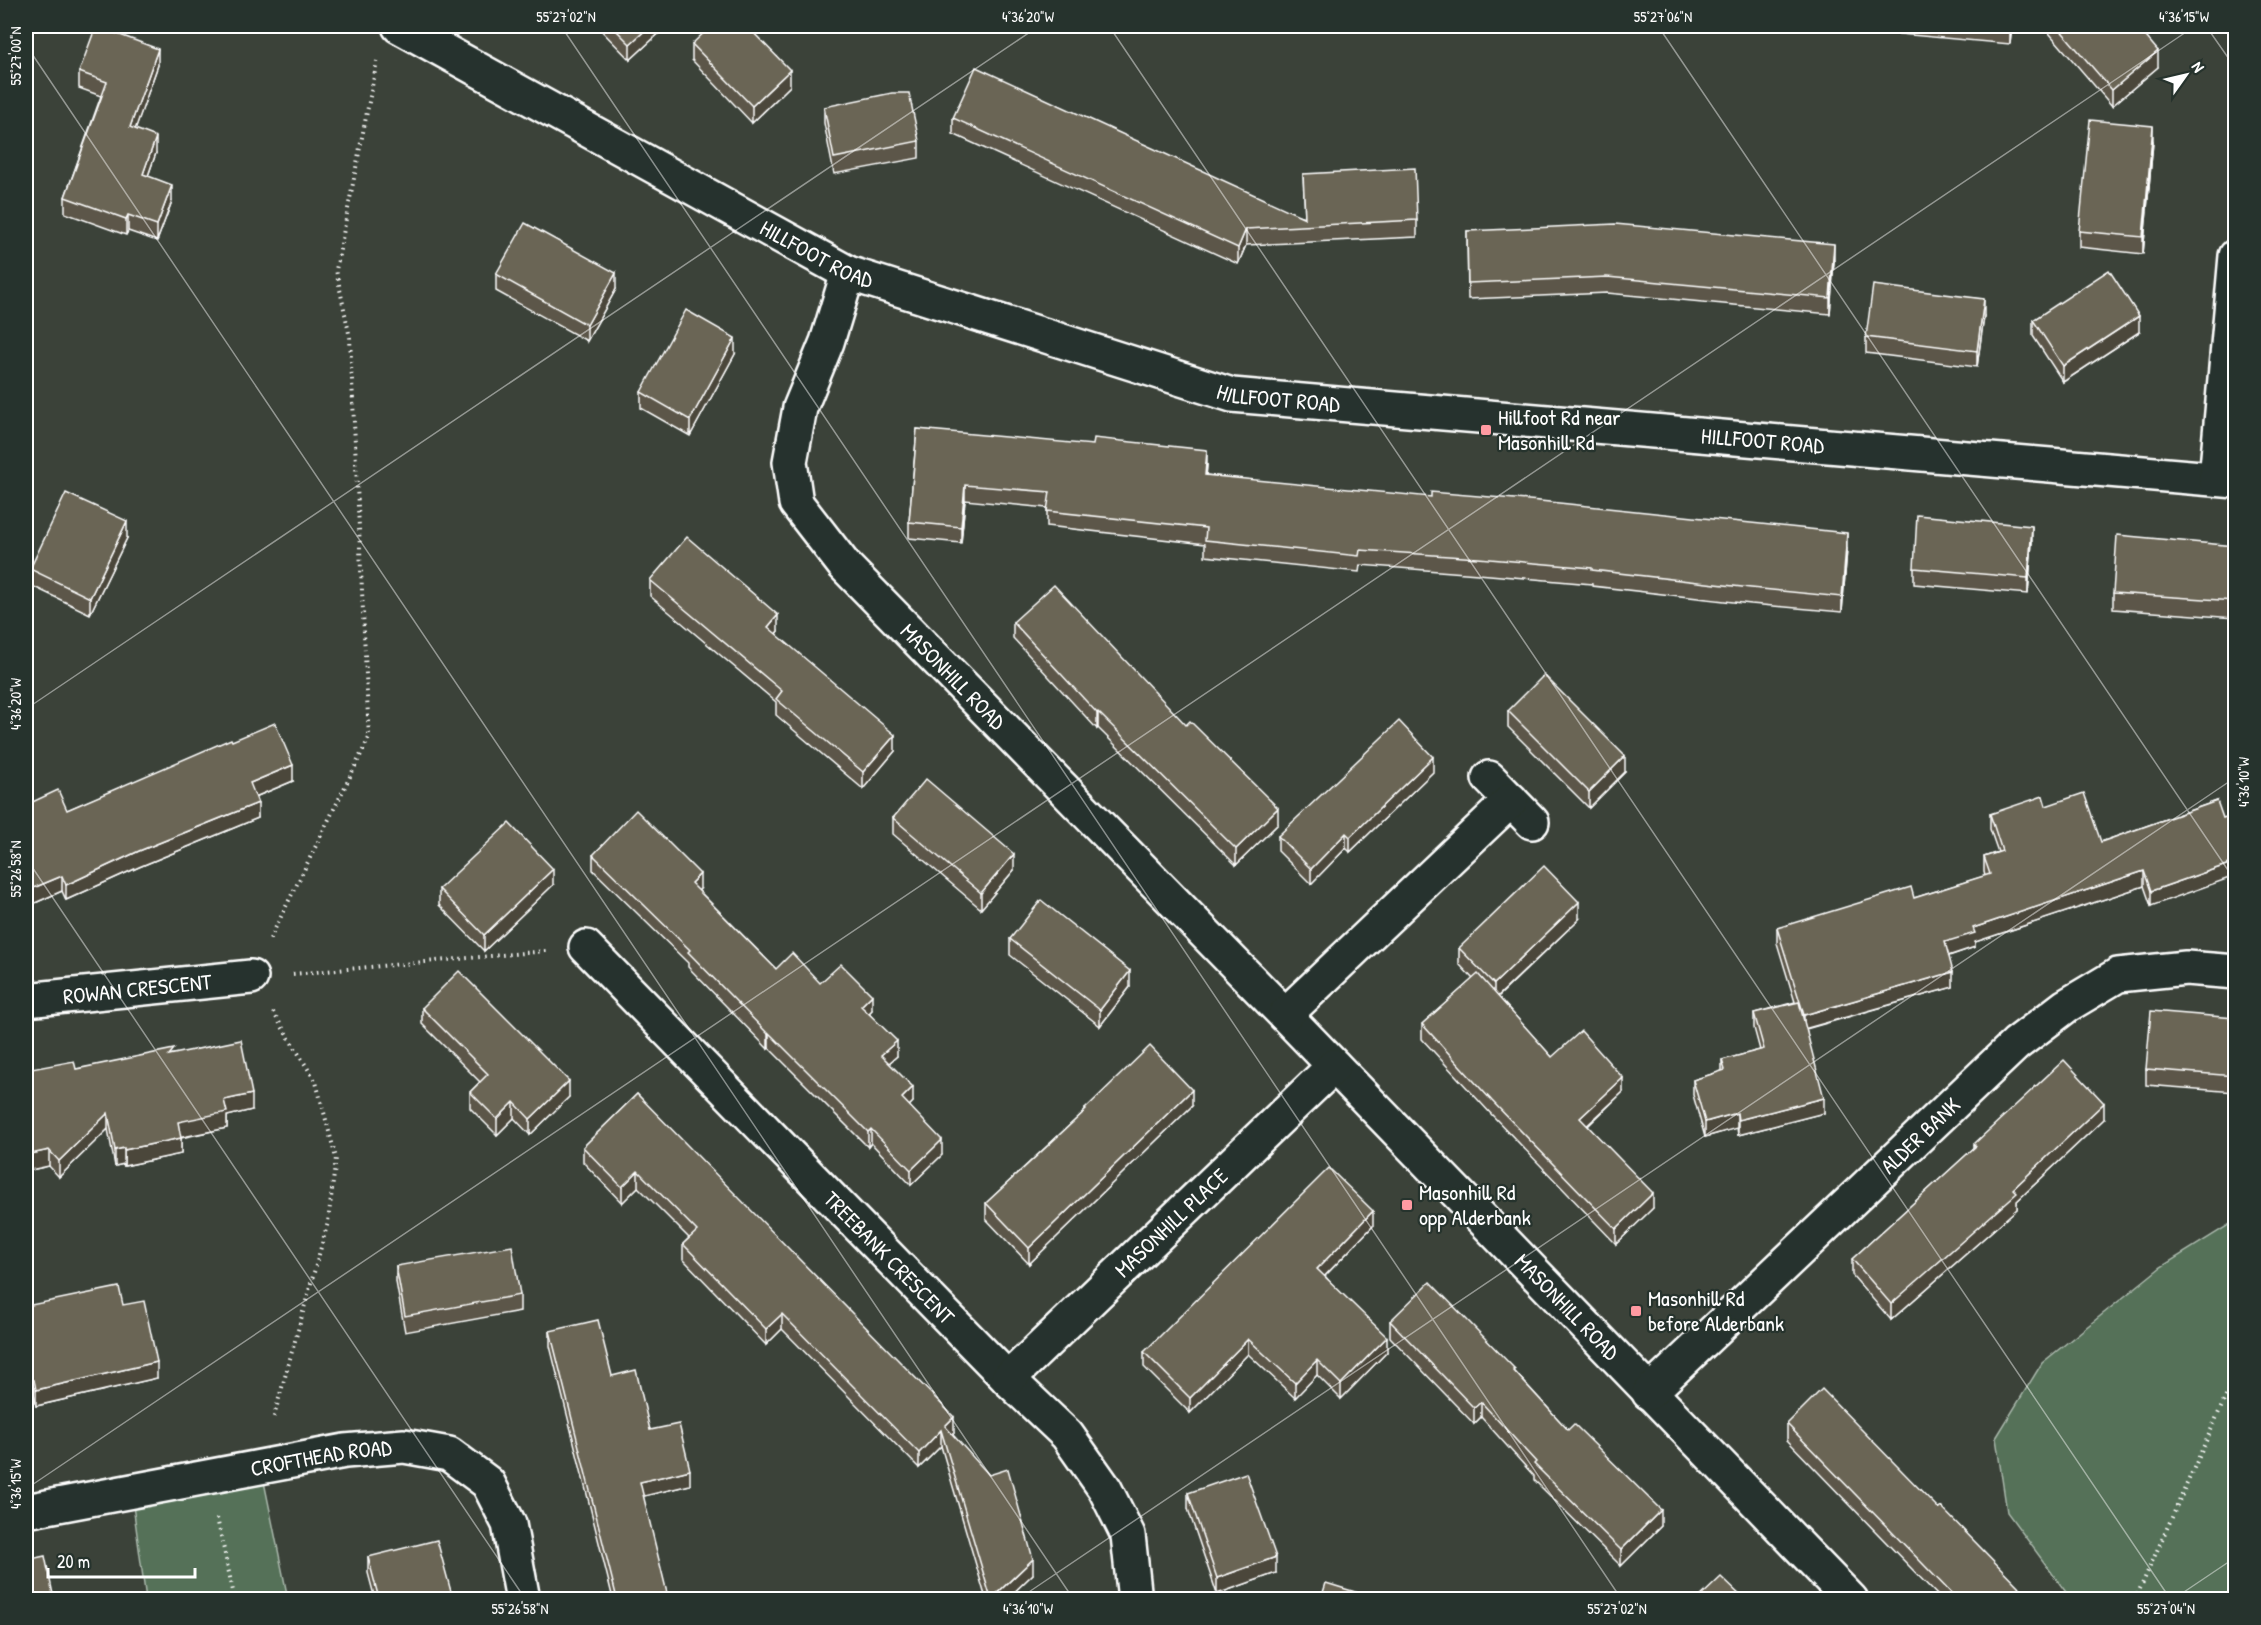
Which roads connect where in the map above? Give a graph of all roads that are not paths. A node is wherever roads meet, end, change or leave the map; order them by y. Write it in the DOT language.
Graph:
graph roads {
  1 [pos="399,26"];
  2 [pos="2235,256"];
  3 [pos="848,273"];
  4 [pos="2226,480"];
  5 [pos="1511,800"];
  6 [pos="586,947"];
  7 [pos="2235,972"];
  8 [pos="251,978"];
  9 [pos="26,1000"];
  10 [pos="1285,1015"];
  11 [pos="1334,1066"];
  12 [pos="1008,1379"];
  13 [pos="1649,1393"];
  14 [pos="26,1511"];
  15 [pos="523,1599"];
  16 [pos="1135,1599"];
  17 [pos="1851,1599"];
  1 -- 3 [label="street, HILLFOOT ROAD"];
  2 -- 4 [label="street"];
  3 -- 4 [label="street, HILLFOOT ROAD"];
  3 -- 10 [label="street, MASONHILL ROAD"];
  5 -- 10 [label="street"];
  6 -- 12 [label="street, TREEBANK CRESCENT"];
  7 -- 13 [label="street, ALDER BANK"];
  8 -- 9 [label="street, ROWAN CRESCENT"];
  10 -- 11 [label="street, MASONHILL ROAD"];
  11 -- 12 [label="street, MASONHILL PLACE"];
  11 -- 13 [label="street, MASONHILL ROAD"];
  12 -- 16 [label="street, TREEBANK CRESCENT"];
  13 -- 17 [label="street, MASONHILL ROAD"];
  14 -- 15 [label="street, CROFTHEAD ROAD"];
}
